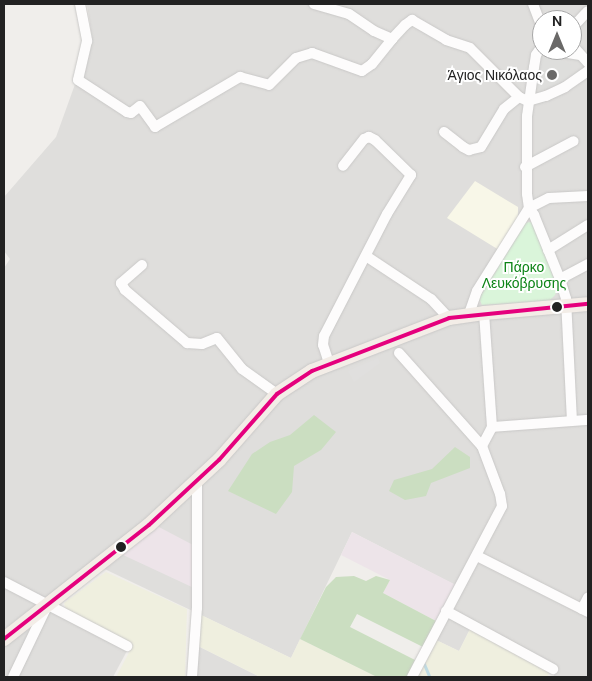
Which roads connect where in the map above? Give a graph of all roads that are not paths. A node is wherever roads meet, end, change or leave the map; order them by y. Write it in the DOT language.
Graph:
graph roads {
  1 [pos="80,4"];
  2 [pos="314,4"];
  3 [pos="392,39"];
  4 [pos="540,60"];
  5 [pos="588,70"];
  6 [pos="524,99"];
  7 [pos="444,132"];
  8 [pos="574,141"];
  9 [pos="343,166"];
  10 [pos="526,167"];
  11 [pos="588,196"];
  12 [pos="529,208"];
  13 [pos="588,225"];
  14 [pos="548,250"];
  15 [pos="366,256"];
  16 [pos="588,264"];
  17 [pos="142,265"];
  18 [pos="560,279"];
  19 [pos="588,304"];
  20 [pos="566,306"];
  21 [pos="484,313"];
  22 [pos="469,314"];
  23 [pos="449,318"];
  24 [pos="399,353"];
  25 [pos="329,363"];
  26 [pos="277,394"];
  27 [pos="572,420"];
  28 [pos="588,420"];
  29 [pos="492,427"];
  30 [pos="482,446"];
  31 [pos="197,482"];
  32 [pos="477,556"];
  33 [pos="4,582"];
  34 [pos="588,597"];
  35 [pos="48,606"];
  36 [pos="446,611"];
  37 [pos="585,611"];
  38 [pos="4,639"];
  39 [pos="127,646"];
  40 [pos="553,669"];
  41 [pos="12,677"];
  42 [pos="192,677"];
  43 [pos="412,677"];
  1 -- 3 [label="street"];
  2 -- 3 [label="street"];
  3 -- 6 [label="street"];
  4 -- 6 [label="street"];
  5 -- 6 [label="street"];
  6 -- 7 [label="street"];
  6 -- 10 [label="street"];
  8 -- 10 [label="street"];
  9 -- 15 [label="street"];
  10 -- 12 [label="street"];
  11 -- 12 [label="street"];
  12 -- 14 [label="street"];
  12 -- 22 [label="street"];
  13 -- 14 [label="street"];
  14 -- 18 [label="street"];
  15 -- 23 [label="street"];
  15 -- 25 [label="street"];
  16 -- 18 [label="street"];
  17 -- 26 [label="street"];
  18 -- 20 [label="street"];
  19 -- 20 [label="main road"];
  20 -- 21 [label="main road"];
  20 -- 27 [label="street"];
  21 -- 22 [label="main road"];
  21 -- 29 [label="street"];
  22 -- 23 [label="main road"];
  23 -- 25 [label="main road"];
  24 -- 30 [label="street"];
  25 -- 26 [label="main road"];
  26 -- 31 [label="main road"];
  27 -- 28 [label="street"];
  27 -- 29 [label="street"];
  29 -- 30 [label="street"];
  30 -- 32 [label="street"];
  31 -- 35 [label="main road"];
  31 -- 42 [label="street"];
  32 -- 36 [label="street"];
  32 -- 37 [label="street"];
  33 -- 35 [label="street"];
  34 -- 37 [label="street"];
  35 -- 38 [label="main road"];
  35 -- 39 [label="street"];
  35 -- 41 [label="street"];
  36 -- 40 [label="street"];
  36 -- 43 [label="street"];
}
